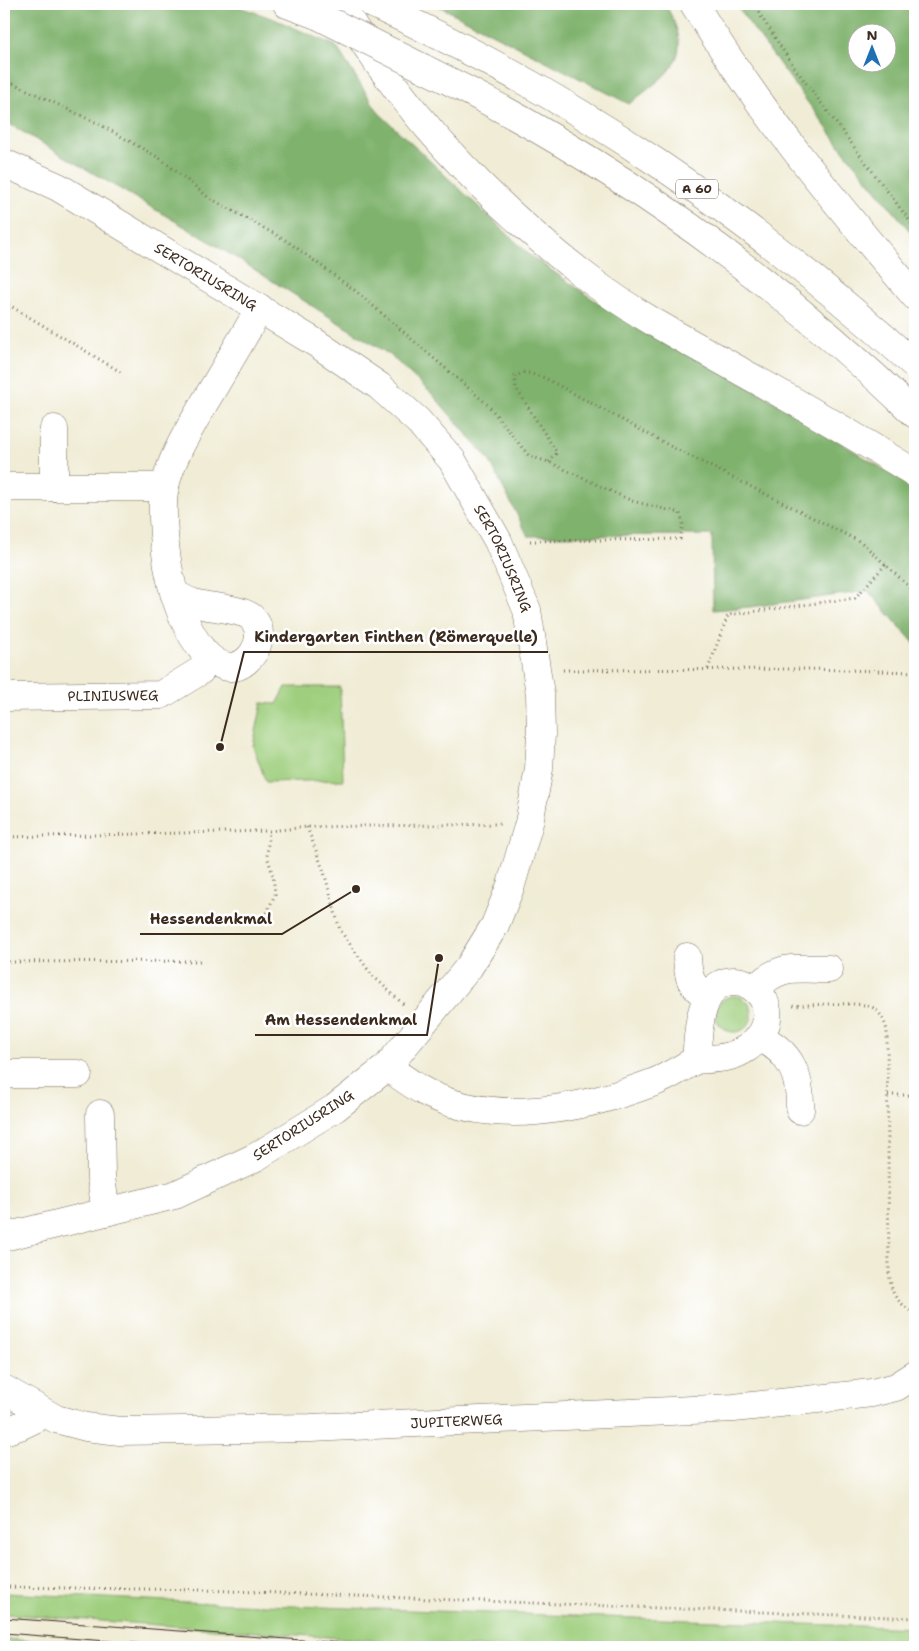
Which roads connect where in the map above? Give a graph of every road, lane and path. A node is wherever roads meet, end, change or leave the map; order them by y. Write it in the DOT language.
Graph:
graph roads {
  1 [pos="286,4"];
  2 [pos="694,4"];
  3 [pos="753,4"];
  4 [pos="379,6"];
  5 [pos="329,10"];
  6 [pos="4,79"];
  7 [pos="4,163"];
  8 [pos="915,228"];
  9 [pos="915,296"];
  10 [pos="4,302"];
  11 [pos="10,306"];
  12 [pos="260,308"];
  13 [pos="4,318"];
  14 [pos="915,365"];
  15 [pos="124,374"];
  16 [pos="915,414"];
  17 [pos="45,431"];
  18 [pos="549,462"];
  19 [pos="915,472"];
  20 [pos="4,487"];
  21 [pos="45,487"];
  22 [pos="165,487"];
  23 [pos="498,541"];
  24 [pos="886,564"];
  25 [pos="915,592"];
  26 [pos="174,593"];
  27 [pos="211,659"];
  28 [pos="708,669"];
  29 [pos="537,670"];
  30 [pos="915,672"];
  31 [pos="4,697"];
  32 [pos="529,823"];
  33 [pos="307,827"];
  34 [pos="269,831"];
  35 [pos="4,837"];
  36 [pos="267,913"];
  37 [pos="687,957"];
  38 [pos="203,961"];
  39 [pos="4,962"];
  40 [pos="829,969"];
  41 [pos="708,996"];
  42 [pos="761,998"];
  43 [pos="424,1024"];
  44 [pos="759,1037"];
  45 [pos="696,1060"];
  46 [pos="387,1067"];
  47 [pos="4,1074"];
  48 [pos="78,1074"];
  49 [pos="888,1095"];
  50 [pos="915,1095"];
  51 [pos="800,1110"];
  52 [pos="100,1114"];
  53 [pos="106,1212"];
  54 [pos="4,1236"];
  55 [pos="915,1314"];
  56 [pos="915,1375"];
  57 [pos="4,1389"];
  58 [pos="45,1414"];
  59 [pos="4,1431"];
  60 [pos="4,1587"];
  61 [pos="915,1618"];
  1 -- 5 [label="main road, A 60"];
  2 -- 9 [label="main road"];
  3 -- 8 [label="path"];
  4 -- 14 [label="main road, A 60"];
  5 -- 16 [label="main road, A 60, bridge"];
  5 -- 19 [label="main road"];
  6 -- 18 [label="path"];
  7 -- 12 [label="main road, SERTORIUSRING"];
  10 -- 11 [label="path"];
  11 -- 13 [label="path"];
  11 -- 15 [label="path"];
  12 -- 22 [label="main road"];
  12 -- 23 [label="main road, SERTORIUSRING"];
  17 -- 21 [label="main road"];
  18 -- 23 [label="path"];
  18 -- 24 [label="path"];
  20 -- 21 [label="main road"];
  21 -- 22 [label="main road"];
  22 -- 26 [label="main road"];
  23 -- 29 [label="main road, SERTORIUSRING"];
  24 -- 25 [label="path"];
  24 -- 28 [label="path"];
  26 -- 27 [label="main road"];
  26 -- 27 [label="main road"];
  27 -- 31 [label="main road, PLINIUSWEG"];
  28 -- 29 [label="path"];
  28 -- 30 [label="path"];
  29 -- 32 [label="main road, SERTORIUSRING"];
  32 -- 33 [label="path"];
  32 -- 43 [label="main road, SERTORIUSRING"];
  33 -- 34 [label="path"];
  33 -- 43 [label="path"];
  34 -- 35 [label="path"];
  34 -- 36 [label="path"];
  37 -- 41 [label="main road"];
  38 -- 39 [label="path"];
  40 -- 42 [label="main road"];
  41 -- 42 [label="main road"];
  41 -- 45 [label="main road"];
  42 -- 44 [label="main road"];
  42 -- 49 [label="path"];
  43 -- 46 [label="main road, SERTORIUSRING"];
  44 -- 45 [label="main road"];
  44 -- 51 [label="main road"];
  45 -- 46 [label="main road"];
  46 -- 53 [label="main road, SERTORIUSRING"];
  47 -- 48 [label="main road"];
  49 -- 50 [label="path"];
  49 -- 55 [label="path"];
  52 -- 53 [label="main road"];
  53 -- 54 [label="main road, SERTORIUSRING"];
  56 -- 58 [label="main road, JUPITERWEG"];
  57 -- 58 [label="main road, JUPITERWEG"];
  58 -- 59 [label="main road"];
  60 -- 61 [label="path"];
}
